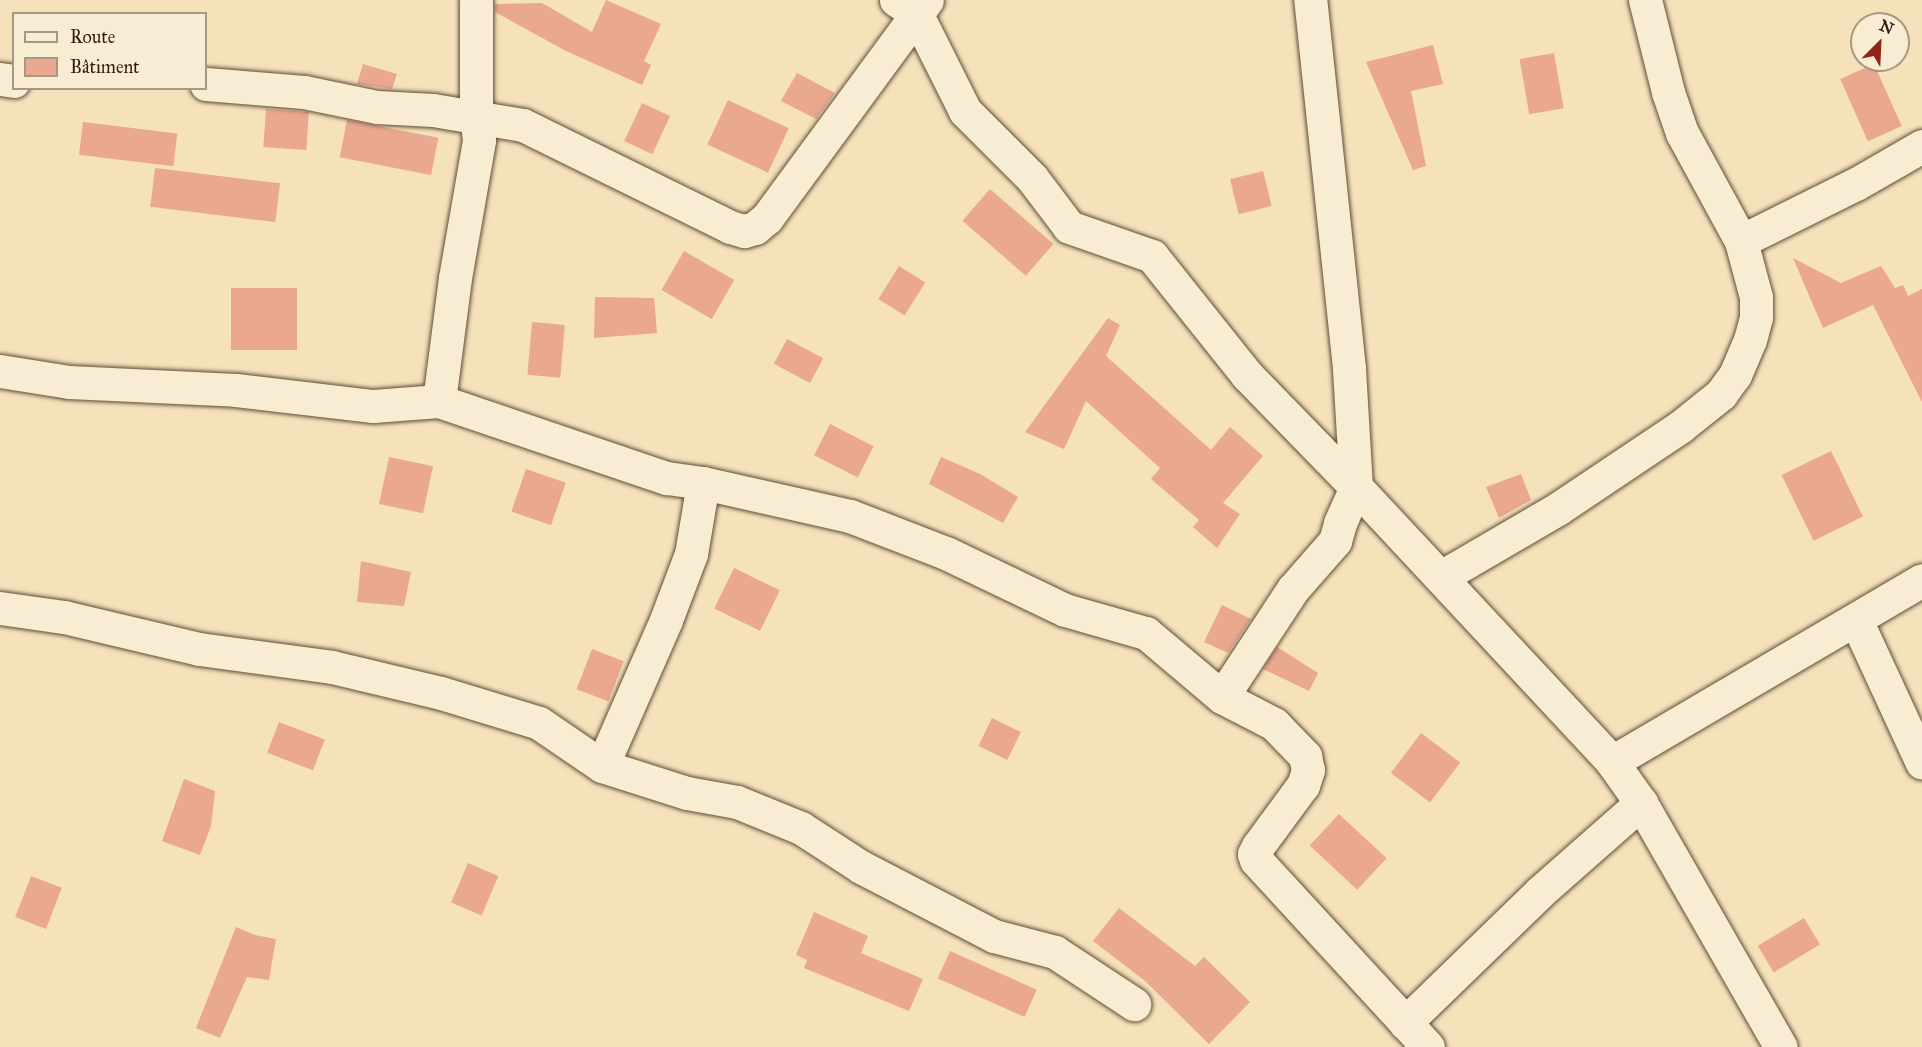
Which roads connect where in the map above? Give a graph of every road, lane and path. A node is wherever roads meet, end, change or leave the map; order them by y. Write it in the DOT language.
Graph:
graph roads {
  1 [pos="476,0"];
  2 [pos="1310,0"];
  3 [pos="1645,0"];
  4 [pos="913,4"];
  5 [pos="207,84"];
  6 [pos="476,117"];
  7 [pos="1922,146"];
  8 [pos="1741,241"];
  9 [pos="0,371"];
  10 [pos="439,401"];
  11 [pos="703,483"];
  12 [pos="1356,487"];
  13 [pos="1441,577"];
  14 [pos="1922,580"];
  15 [pos="0,609"];
  16 [pos="1856,620"];
  17 [pos="1222,698"];
  18 [pos="1612,762"];
  19 [pos="1922,763"];
  20 [pos="602,766"];
  21 [pos="1641,803"];
  22 [pos="1134,1004"];
  23 [pos="1405,1023"];
  24 [pos="1428,1047"];
  25 [pos="1781,1047"];
  1 -- 6 [label="street"];
  2 -- 12 [label="street"];
  3 -- 8 [label="street"];
  4 -- 6 [label="street"];
  4 -- 12 [label="street"];
  5 -- 6 [label="street"];
  6 -- 10 [label="street"];
  7 -- 8 [label="street"];
  8 -- 13 [label="street"];
  9 -- 10 [label="street"];
  10 -- 11 [label="street"];
  11 -- 17 [label="street"];
  11 -- 20 [label="street"];
  12 -- 13 [label="street"];
  12 -- 17 [label="street"];
  13 -- 18 [label="street"];
  14 -- 16 [label="street"];
  15 -- 20 [label="street"];
  16 -- 18 [label="street"];
  16 -- 19 [label="street"];
  17 -- 23 [label="street"];
  18 -- 21 [label="street"];
  20 -- 22 [label="street"];
  21 -- 23 [label="street"];
  21 -- 25 [label="street"];
  23 -- 24 [label="street"];
}
